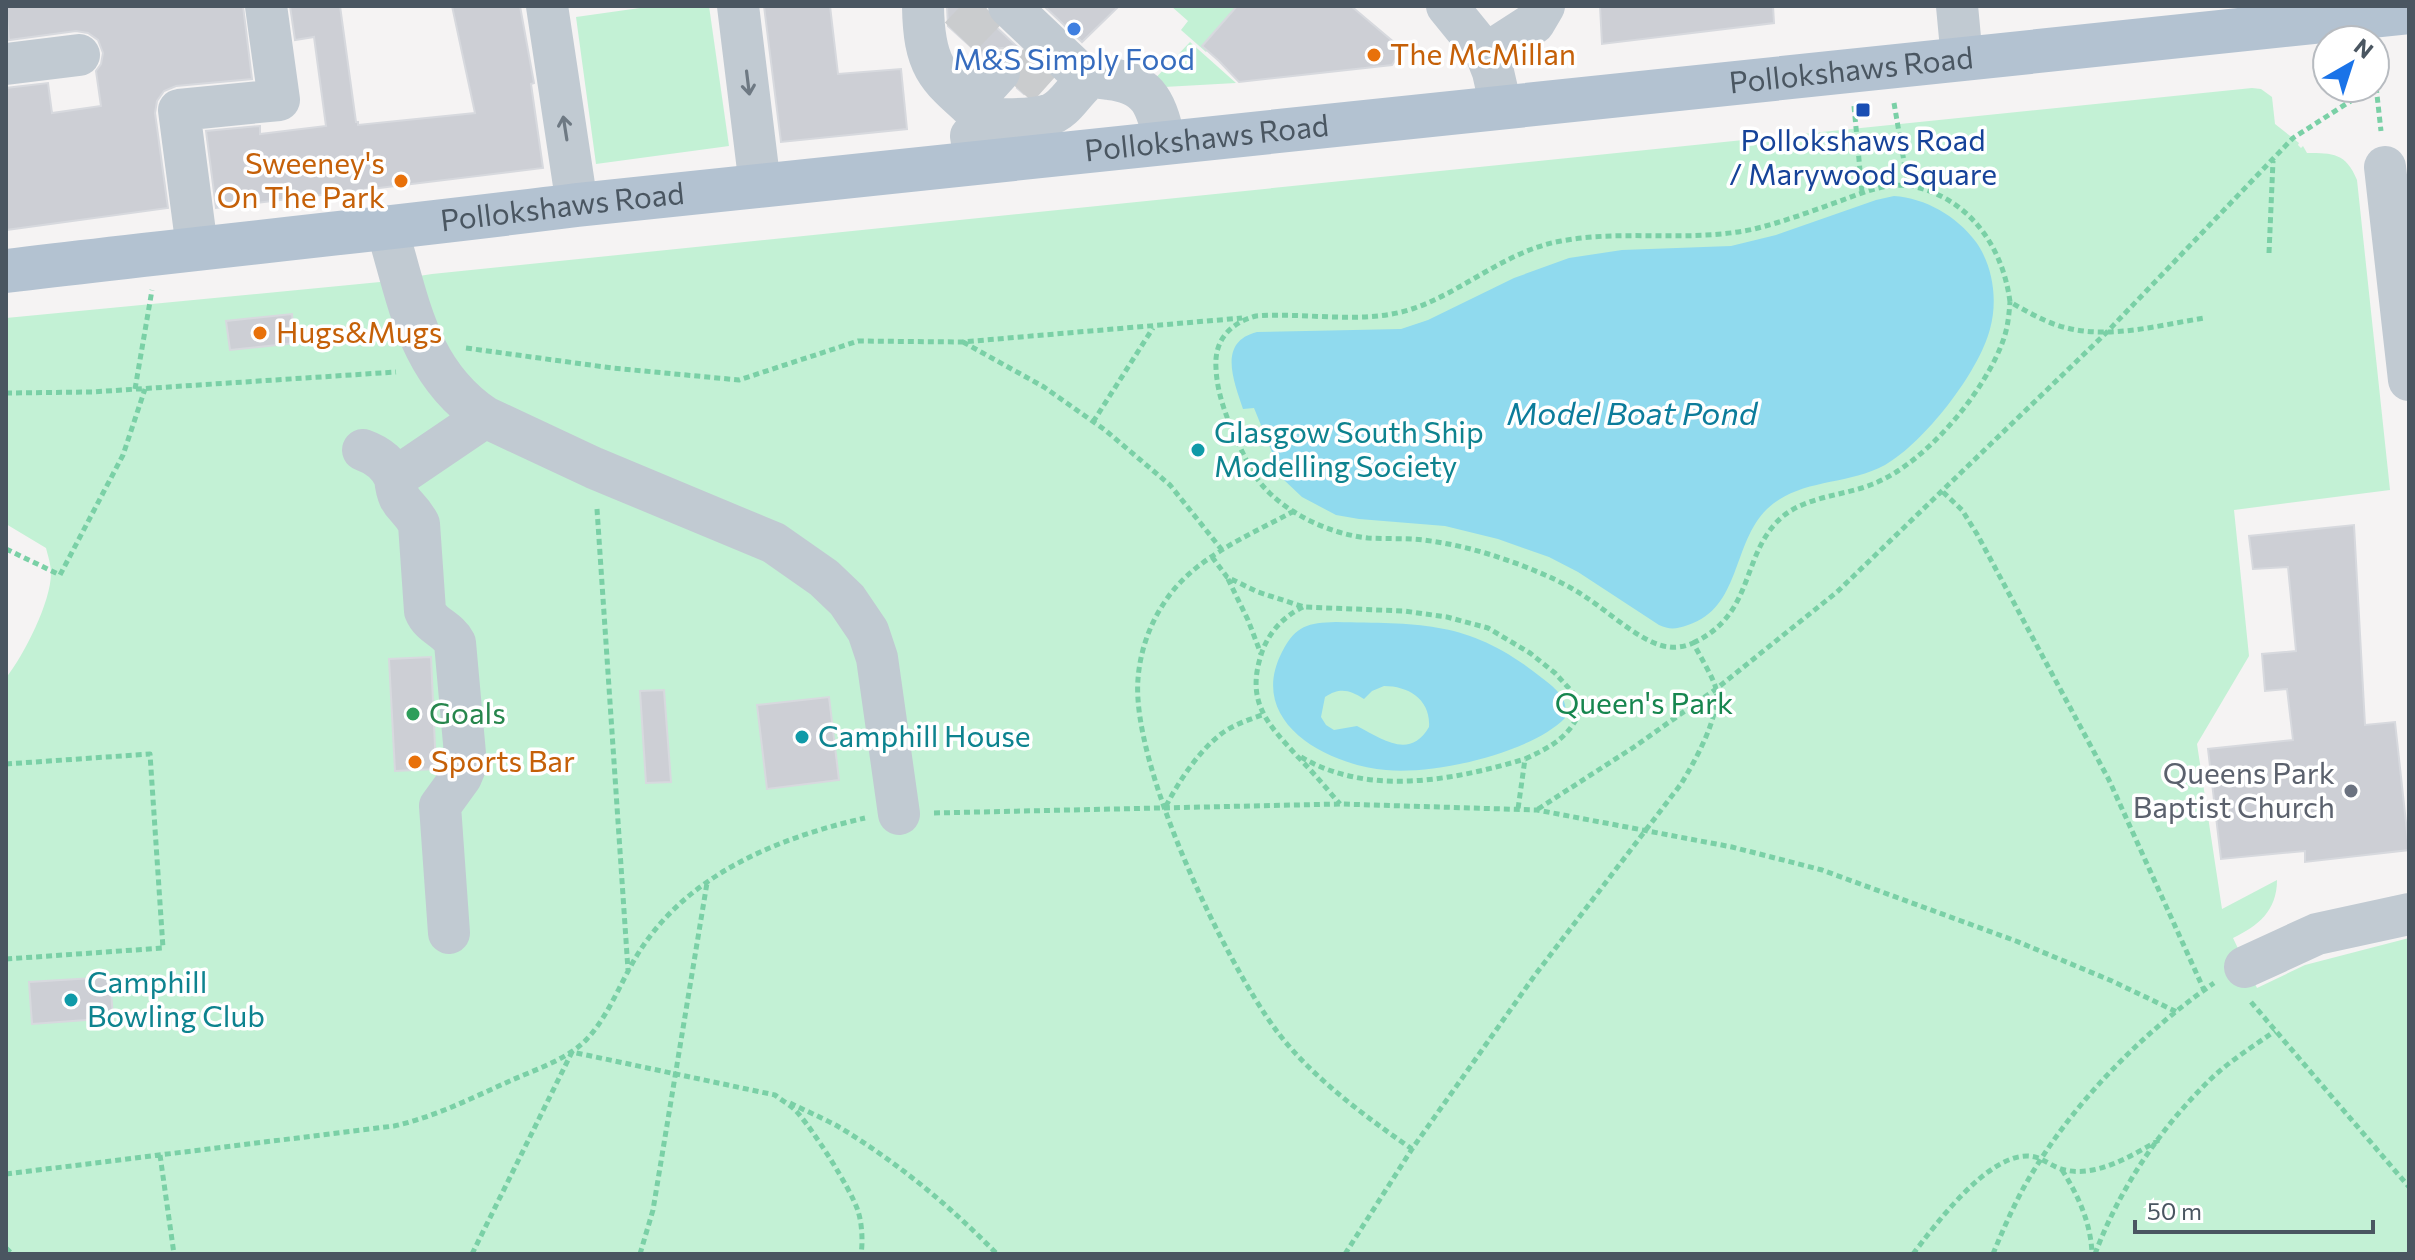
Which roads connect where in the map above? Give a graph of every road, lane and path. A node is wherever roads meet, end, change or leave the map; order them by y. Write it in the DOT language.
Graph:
graph roads {
  1 [pos="266,6"];
  2 [pos="547,6"];
  3 [pos="738,6"];
  4 [pos="1447,6"];
  5 [pos="1544,6"];
  6 [pos="1957,6"];
  7 [pos="2382,12"];
  8 [pos="982,47"];
  9 [pos="1486,54"];
  10 [pos="79,55"];
  11 [pos="1962,59"];
  12 [pos="6,64"];
  13 [pos="1889,66"];
  14 [pos="1087,80"];
  15 [pos="1854,96"];
  16 [pos="2346,104"];
  17 [pos="2376,104"];
  18 [pos="1501,107"];
  19 [pos="1165,143"];
  20 [pos="2273,160"];
  21 [pos="975,163"];
  22 [pos="2385,167"];
  23 [pos="1908,185"];
  24 [pos="760,186"];
  25 [pos="1862,192"];
  26 [pos="577,205"];
  27 [pos="2400,208"];
  28 [pos="387,229"];
  29 [pos="197,248"];
  30 [pos="2269,253"];
  31 [pos="6,271"];
  32 [pos="154,277"];
  33 [pos="2010,302"];
  34 [pos="1256,316"];
  35 [pos="2204,318"];
  36 [pos="1154,327"];
  37 [pos="2106,333"];
  38 [pos="962,342"];
  39 [pos="416,357"];
  40 [pos="2409,380"];
  41 [pos="135,389"];
  42 [pos="145,389"];
  43 [pos="6,393"];
  44 [pos="485,417"];
  45 [pos="1093,422"];
  46 [pos="363,450"];
  47 [pos="594,468"];
  48 [pos="395,478"];
  49 [pos="1943,492"];
  50 [pos="1294,511"];
  51 [pos="6,549"];
  52 [pos="1222,550"];
  53 [pos="1212,557"];
  54 [pos="1227,577"];
  55 [pos="1304,607"];
  56 [pos="1693,643"];
  57 [pos="1261,655"];
  58 [pos="1716,689"];
  59 [pos="1262,715"];
  60 [pos="1297,755"];
  61 [pos="1525,759"];
  62 [pos="6,764"];
  63 [pos="1340,804"];
  64 [pos="1165,807"];
  65 [pos="1518,809"];
  66 [pos="1537,810"];
  67 [pos="899,814"];
  68 [pos="1647,829"];
  69 [pos="707,882"];
  70 [pos="2409,914"];
  71 [pos="449,933"];
  72 [pos="6,959"];
  73 [pos="628,970"];
  74 [pos="2236,970"];
  75 [pos="2204,990"];
  76 [pos="2177,1012"];
  77 [pos="2275,1031"];
  78 [pos="572,1052"];
  79 [pos="674,1073"];
  80 [pos="775,1095"];
  81 [pos="2159,1140"];
  82 [pos="1412,1149"];
  83 [pos="160,1155"];
  84 [pos="2041,1158"];
  85 [pos="2061,1169"];
  86 [pos="6,1174"];
  87 [pos="2409,1187"];
  88 [pos="6,1248"];
  89 [pos="12,1254"];
  90 [pos="174,1254"];
  91 [pos="472,1254"];
  92 [pos="640,1254"];
  93 [pos="861,1254"];
  94 [pos="997,1254"];
  95 [pos="1345,1254"];
  96 [pos="1913,1254"];
  97 [pos="1993,1254"];
  98 [pos="2094,1254"];
  1 -- 29 [label="street"];
  26 -- 2 [label="street, one-way"];
  3 -- 24 [label="street, one-way"];
  4 -- 9 [label="street"];
  5 -- 9 [label="street"];
  6 -- 11 [label="street"];
  7 -- 11 [label="main road, Pollokshaws Road"];
  8 -- 14 [label="street"];
  8 -- 14 [label="street"];
  8 -- 21 [label="street"];
  9 -- 18 [label="street"];
  10 -- 12 [label="street"];
  11 -- 13 [label="main road, Pollokshaws Road"];
  13 -- 18 [label="main road, Pollokshaws Road"];
  13 -- 23 [label="path"];
  14 -- 19 [label="street"];
  15 -- 25 [label="path"];
  16 -- 20 [label="path"];
  17 -- 22 [label="path"];
  18 -- 19 [label="main road, Pollokshaws Road"];
  19 -- 21 [label="main road, Pollokshaws Road"];
  20 -- 30 [label="path"];
  20 -- 37 [label="path"];
  21 -- 24 [label="main road, Pollokshaws Road"];
  22 -- 27 [label="street"];
  23 -- 25 [label="path"];
  23 -- 33 [label="path"];
  24 -- 26 [label="main road, Pollokshaws Road"];
  25 -- 34 [label="path"];
  26 -- 28 [label="main road, Pollokshaws Road"];
  27 -- 40 [label="street"];
  28 -- 29 [label="main road, Pollokshaws Road"];
  28 -- 39 [label="street"];
  29 -- 31 [label="main road, Pollokshaws Road"];
  32 -- 41 [label="path"];
  33 -- 37 [label="path"];
  33 -- 56 [label="path"];
  34 -- 36 [label="path"];
  34 -- 50 [label="path"];
  35 -- 37 [label="path"];
  36 -- 38 [label="path"];
  36 -- 45 [label="path"];
  37 -- 49 [label="path"];
  38 -- 39 [label="path"];
  38 -- 45 [label="path"];
  39 -- 42 [label="path"];
  39 -- 44 [label="street"];
  41 -- 42 [label="path"];
  41 -- 43 [label="path"];
  42 -- 51 [label="path"];
  44 -- 47 [label="street"];
  44 -- 48 [label="street"];
  45 -- 52 [label="path"];
  46 -- 48 [label="street"];
  47 -- 67 [label="street"];
  47 -- 73 [label="path"];
  48 -- 71 [label="street"];
  49 -- 58 [label="path"];
  49 -- 75 [label="path"];
  50 -- 52 [label="path"];
  50 -- 56 [label="path"];
  52 -- 53 [label="path"];
  53 -- 54 [label="path"];
  53 -- 64 [label="path"];
  54 -- 55 [label="path"];
  54 -- 57 [label="path"];
  55 -- 57 [label="path"];
  55 -- 61 [label="path"];
  56 -- 58 [label="path"];
  57 -- 59 [label="path"];
  58 -- 66 [label="path"];
  58 -- 68 [label="path"];
  59 -- 60 [label="path"];
  59 -- 64 [label="path"];
  60 -- 61 [label="path"];
  60 -- 63 [label="path"];
  61 -- 65 [label="path"];
  62 -- 72 [label="path"];
  63 -- 64 [label="path"];
  63 -- 65 [label="path"];
  64 -- 67 [label="path"];
  64 -- 82 [label="path"];
  65 -- 66 [label="path"];
  66 -- 68 [label="path"];
  67 -- 69 [label="path"];
  68 -- 76 [label="path"];
  68 -- 82 [label="path"];
  69 -- 73 [label="path"];
  69 -- 79 [label="path"];
  70 -- 74 [label="street"];
  73 -- 78 [label="path"];
  74 -- 75 [label="path"];
  74 -- 77 [label="path"];
  75 -- 76 [label="path"];
  76 -- 84 [label="path"];
  77 -- 81 [label="path"];
  77 -- 87 [label="path"];
  78 -- 79 [label="path"];
  78 -- 83 [label="path"];
  78 -- 91 [label="path"];
  79 -- 80 [label="path"];
  79 -- 92 [label="path"];
  80 -- 93 [label="path"];
  80 -- 94 [label="path"];
  81 -- 85 [label="path"];
  81 -- 98 [label="path"];
  82 -- 95 [label="path"];
  83 -- 86 [label="path"];
  83 -- 90 [label="path"];
  84 -- 85 [label="path"];
  84 -- 96 [label="path"];
  84 -- 97 [label="path"];
  85 -- 98 [label="path"];
  88 -- 89 [label="path"];
}
